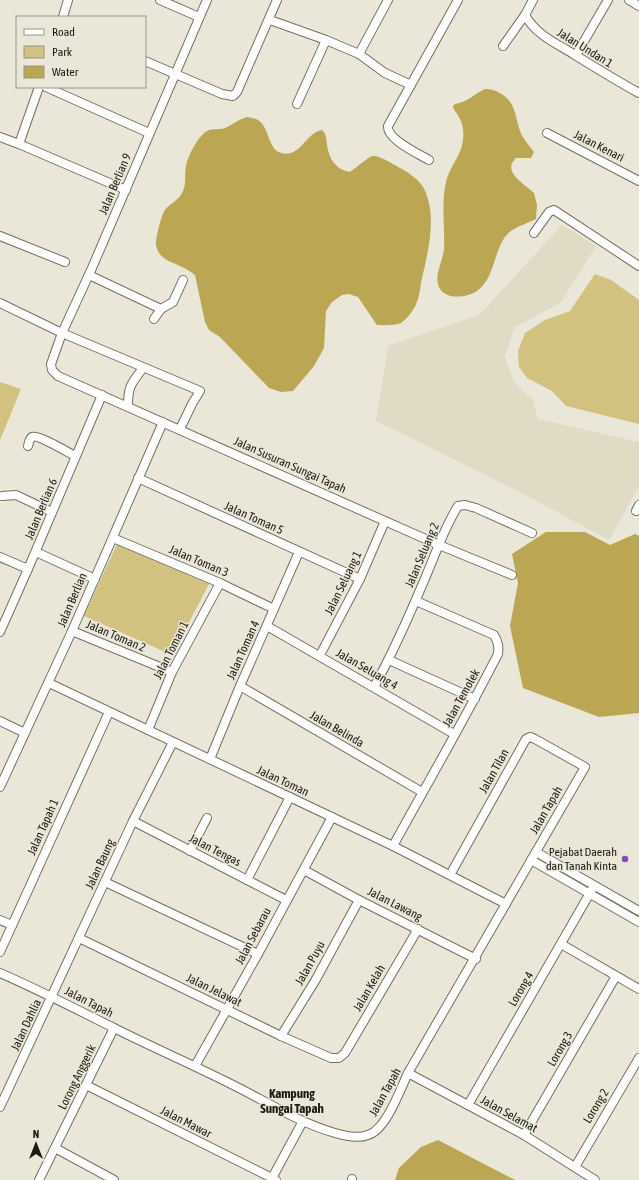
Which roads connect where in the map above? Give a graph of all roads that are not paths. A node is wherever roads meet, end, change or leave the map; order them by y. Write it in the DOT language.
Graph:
graph roads {
  1 [pos="68,0"];
  2 [pos="160,0"];
  3 [pos="207,0"];
  4 [pos="277,0"];
  5 [pos="387,0"];
  6 [pos="458,0"];
  7 [pos="533,0"];
  8 [pos="608,0"];
  9 [pos="629,0"];
  10 [pos="639,6"];
  11 [pos="525,14"];
  12 [pos="63,16"];
  13 [pos="200,17"];
  14 [pos="270,20"];
  15 [pos="326,40"];
  16 [pos="503,46"];
  17 [pos="359,54"];
  18 [pos="576,56"];
  19 [pos="146,61"];
  20 [pos="175,73"];
  21 [pos="411,85"];
  22 [pos="38,88"];
  23 [pos="48,88"];
  24 [pos="639,93"];
  25 [pos="297,104"];
  26 [pos="149,133"];
  27 [pos="547,133"];
  28 [pos="0,138"];
  29 [pos="19,144"];
  30 [pos="429,160"];
  31 [pos="639,181"];
  32 [pos="126,190"];
  33 [pos="534,233"];
  34 [pos="0,236"];
  35 [pos="65,262"];
  36 [pos="639,266"];
  37 [pos="89,275"];
  38 [pos="183,280"];
  39 [pos="0,303"];
  40 [pos="161,309"];
  41 [pos="154,319"];
  42 [pos="62,333"];
  43 [pos="143,368"];
  44 [pos="58,376"];
  45 [pos="102,395"];
  46 [pos="128,406"];
  47 [pos="163,422"];
  48 [pos="180,430"];
  49 [pos="28,446"];
  50 [pos="75,456"];
  51 [pos="138,478"];
  52 [pos="2,496"];
  53 [pos="52,512"];
  54 [pos="385,521"];
  55 [pos="532,533"];
  56 [pos="113,538"];
  57 [pos="439,545"];
  58 [pos="36,552"];
  59 [pos="299,552"];
  60 [pos="0,556"];
  61 [pos="28,569"];
  62 [pos="512,575"];
  63 [pos="95,579"];
  64 [pos="360,579"];
  65 [pos="220,583"];
  66 [pos="416,601"];
  67 [pos="274,609"];
  68 [pos="267,626"];
  69 [pos="0,631"];
  70 [pos="72,631"];
  71 [pos="320,656"];
  72 [pos="389,660"];
  73 [pos="172,672"];
  74 [pos="49,683"];
  75 [pos="240,686"];
  76 [pos="374,687"];
  77 [pos="475,699"];
  78 [pos="108,712"];
  79 [pos="0,721"];
  80 [pos="148,730"];
  81 [pos="25,733"];
  82 [pos="454,734"];
  83 [pos="173,742"];
  84 [pos="210,759"];
  85 [pos="585,767"];
  86 [pos="0,786"];
  87 [pos="422,792"];
  88 [pos="290,797"];
  89 [pos="332,817"];
  90 [pos="207,818"];
  91 [pos="133,821"];
  92 [pos="393,846"];
  93 [pos="190,851"];
  94 [pos="536,852"];
  95 [pos="531,860"];
  96 [pos="304,870"];
  97 [pos="450,875"];
  98 [pos="247,880"];
  99 [pos="105,882"];
  100 [pos="594,886"];
  101 [pos="590,894"];
  102 [pos="286,900"];
  103 [pos="359,900"];
  104 [pos="506,904"];
  105 [pos="639,912"];
  106 [pos="0,920"];
  107 [pos="639,922"];
  108 [pos="12,925"];
  109 [pos="418,929"];
  110 [pos="79,938"];
  111 [pos="561,944"];
  112 [pos="0,952"];
  113 [pos="258,954"];
  114 [pos="476,959"];
  115 [pos="0,973"];
  116 [pos="616,976"];
  117 [pos="639,989"];
  118 [pos="52,996"];
  119 [pos="226,1009"];
  120 [pos="114,1028"];
  121 [pos="281,1036"];
  122 [pos="339,1058"];
  123 [pos="639,1058"];
  124 [pos="195,1066"];
  125 [pos="408,1073"];
  126 [pos="86,1085"];
  127 [pos="468,1105"];
  128 [pos="0,1107"];
  129 [pos="303,1121"];
  130 [pos="524,1135"];
  131 [pos="55,1148"];
  132 [pos="574,1167"];
  133 [pos="273,1179"];
  134 [pos="40,1180"];
  135 [pos="114,1180"];
  136 [pos="595,1180"];
  1 -- 12 [label="street"];
  2 -- 13 [label="street"];
  3 -- 13 [label="street, Jalan Berlian 9"];
  4 -- 14 [label="street"];
  5 -- 17 [label="street"];
  6 -- 21 [label="street"];
  7 -- 11 [label="street"];
  8 -- 18 [label="street"];
  9 -- 10 [label="street"];
  11 -- 16 [label="street"];
  11 -- 18 [label="street, Jalan Undan 1"];
  13 -- 20 [label="street, Jalan Berlian 9"];
  14 -- 15 [label="street"];
  14 -- 20 [label="street"];
  15 -- 17 [label="street"];
  15 -- 25 [label="street"];
  17 -- 21 [label="street"];
  18 -- 24 [label="street, Jalan Undan 1"];
  19 -- 20 [label="street"];
  20 -- 26 [label="street, Jalan Berlian 9"];
  21 -- 30 [label="street"];
  22 -- 29 [label="street"];
  23 -- 26 [label="street"];
  26 -- 32 [label="street, Jalan Berlian 9"];
  27 -- 31 [label="street, Jalan Kenari"];
  28 -- 29 [label="street"];
  29 -- 32 [label="street"];
  32 -- 37 [label="street, Jalan Berlian 9"];
  33 -- 36 [label="street"];
  34 -- 35 [label="street"];
  37 -- 40 [label="street"];
  37 -- 42 [label="street, Jalan Berlian 9"];
  38 -- 40 [label="street"];
  39 -- 42 [label="street"];
  40 -- 41 [label="street"];
  42 -- 43 [label="street"];
  42 -- 44 [label="street, Jalan Berlian 9"];
  43 -- 46 [label="street"];
  43 -- 48 [label="street"];
  44 -- 45 [label="street, Jalan Susuran Sungai Tapah"];
  45 -- 46 [label="street, Jalan Susuran Sungai Tapah"];
  45 -- 50 [label="street, Jalan Berlian 6"];
  46 -- 47 [label="street, Jalan Susuran Sungai Tapah"];
  47 -- 48 [label="street, Jalan Susuran Sungai Tapah"];
  47 -- 51 [label="street, Jalan Berlian"];
  48 -- 54 [label="street, Jalan Susuran Sungai Tapah"];
  49 -- 50 [label="street"];
  50 -- 53 [label="street, Jalan Berlian 6"];
  51 -- 56 [label="street, Jalan Berlian"];
  51 -- 59 [label="street, Jalan Toman 5"];
  52 -- 53 [label="street"];
  53 -- 58 [label="street, Jalan Berlian 6"];
  54 -- 57 [label="street, Jalan Susuran Sungai Tapah"];
  54 -- 64 [label="street, Jalan Seluang 1"];
  55 -- 57 [label="street, Jalan Seluang 2"];
  56 -- 63 [label="street, Jalan Berlian"];
  56 -- 65 [label="street, Jalan Toman 3"];
  57 -- 62 [label="street, Jalan Susuran Sungai Tapah"];
  57 -- 66 [label="street, Jalan Seluang 2"];
  58 -- 61 [label="street, Jalan Berlian 6"];
  58 -- 63 [label="street"];
  59 -- 64 [label="street, Jalan Toman 5"];
  59 -- 67 [label="street, Jalan Toman 4"];
  60 -- 61 [label="street"];
  61 -- 69 [label="street, Jalan Berlian 6"];
  63 -- 70 [label="street, Jalan Berlian"];
  64 -- 71 [label="street, Jalan Seluang 1"];
  65 -- 67 [label="street, Jalan Toman 3"];
  65 -- 73 [label="street, Jalan Toman 1"];
  66 -- 72 [label="street, Jalan Seluang 2"];
  66 -- 77 [label="street, Jalan Temolek"];
  67 -- 68 [label="street, Jalan Toman 4"];
  68 -- 71 [label="street, Jalan Seluang 4"];
  68 -- 75 [label="street, Jalan Toman 4"];
  70 -- 73 [label="street, Jalan Toman 2"];
  70 -- 74 [label="street, Jalan Berlian"];
  71 -- 76 [label="street, Jalan Seluang 4"];
  72 -- 76 [label="street, Jalan Seluang 2"];
  72 -- 77 [label="street"];
  73 -- 80 [label="street, Jalan Toman 1"];
  74 -- 78 [label="street, Jalan Toman"];
  74 -- 81 [label="street, Jalan Berlian"];
  75 -- 84 [label="street, Jalan Toman 4"];
  75 -- 87 [label="street, Jalan Belinda"];
  76 -- 82 [label="street, Jalan Seluang 4"];
  77 -- 82 [label="street, Jalan Temolek"];
  78 -- 80 [label="street, Jalan Toman"];
  78 -- 108 [label="street, Jalan Tapah 1"];
  79 -- 81 [label="street"];
  80 -- 83 [label="street, Jalan Toman"];
  81 -- 86 [label="street, Jalan Berlian"];
  82 -- 87 [label="street, Jalan Temolek"];
  83 -- 84 [label="street, Jalan Toman"];
  83 -- 91 [label="street, Jalan Baung"];
  84 -- 88 [label="street, Jalan Toman"];
  85 -- 94 [label="street, Jalan Tapah"];
  85 -- 97 [label="street, Jalan Tilan"];
  87 -- 92 [label="street, Jalan Temolek"];
  88 -- 89 [label="street, Jalan Toman"];
  88 -- 98 [label="street"];
  89 -- 92 [label="street, Jalan Toman"];
  89 -- 96 [label="street, Jalan Sebarau"];
  90 -- 93 [label="street"];
  91 -- 93 [label="street, Jalan Tengas"];
  91 -- 99 [label="street, Jalan Baung"];
  92 -- 97 [label="street, Jalan Toman"];
  93 -- 98 [label="street, Jalan Tengas"];
  94 -- 95 [label="street, Jalan Tapah"];
  94 -- 100 [label="street"];
  95 -- 101 [label="street"];
  95 -- 104 [label="street, Jalan Tapah"];
  96 -- 102 [label="street, Jalan Sebarau"];
  96 -- 103 [label="street, Jalan Lawang"];
  97 -- 104 [label="street, Jalan Toman"];
  98 -- 102 [label="street, Jalan Tengas"];
  99 -- 110 [label="street, Jalan Baung"];
  99 -- 113 [label="street"];
  100 -- 101 [label="street, Lorong 4"];
  100 -- 105 [label="street"];
  101 -- 107 [label="street"];
  101 -- 111 [label="street, Lorong 4"];
  102 -- 113 [label="street, Jalan Sebarau"];
  103 -- 109 [label="street, Jalan Lawang"];
  103 -- 121 [label="street, Jalan Puyu"];
  104 -- 114 [label="street, Jalan Tapah"];
  106 -- 108 [label="street"];
  108 -- 112 [label="street, Jalan Tapah 1"];
  109 -- 114 [label="street, Jalan Lawang"];
  109 -- 122 [label="street, Jalan Kelah"];
  110 -- 118 [label="street, Jalan Baung"];
  110 -- 119 [label="street, Jalan Jelawat"];
  111 -- 116 [label="street"];
  111 -- 127 [label="street, Lorong 4"];
  113 -- 119 [label="street, Jalan Sebarau"];
  114 -- 125 [label="street, Jalan Tapah"];
  115 -- 118 [label="street, Jalan Tapah"];
  116 -- 117 [label="street"];
  116 -- 130 [label="street, Lorong 3"];
  118 -- 120 [label="street, Jalan Tapah"];
  118 -- 128 [label="street, Jalan Dahlia"];
  119 -- 121 [label="street, Jalan Jelawat"];
  119 -- 124 [label="street, Jalan Sebarau"];
  120 -- 124 [label="street, Jalan Tapah"];
  120 -- 126 [label="street, Lorong Anggerik"];
  121 -- 122 [label="street, Jalan Jelawat"];
  123 -- 132 [label="street, Lorong 2"];
  124 -- 129 [label="street, Jalan Tapah"];
  125 -- 127 [label="street, Jalan Selamat"];
  125 -- 129 [label="street, Jalan Tapah"];
  126 -- 131 [label="street, Lorong Anggerik"];
  126 -- 133 [label="street, Jalan Mawar"];
  127 -- 130 [label="street, Jalan Selamat"];
  129 -- 133 [label="street"];
  130 -- 132 [label="street, Jalan Selamat"];
  131 -- 134 [label="street, Lorong Anggerik"];
  131 -- 135 [label="street"];
  132 -- 136 [label="street, Jalan Selamat"];
}
